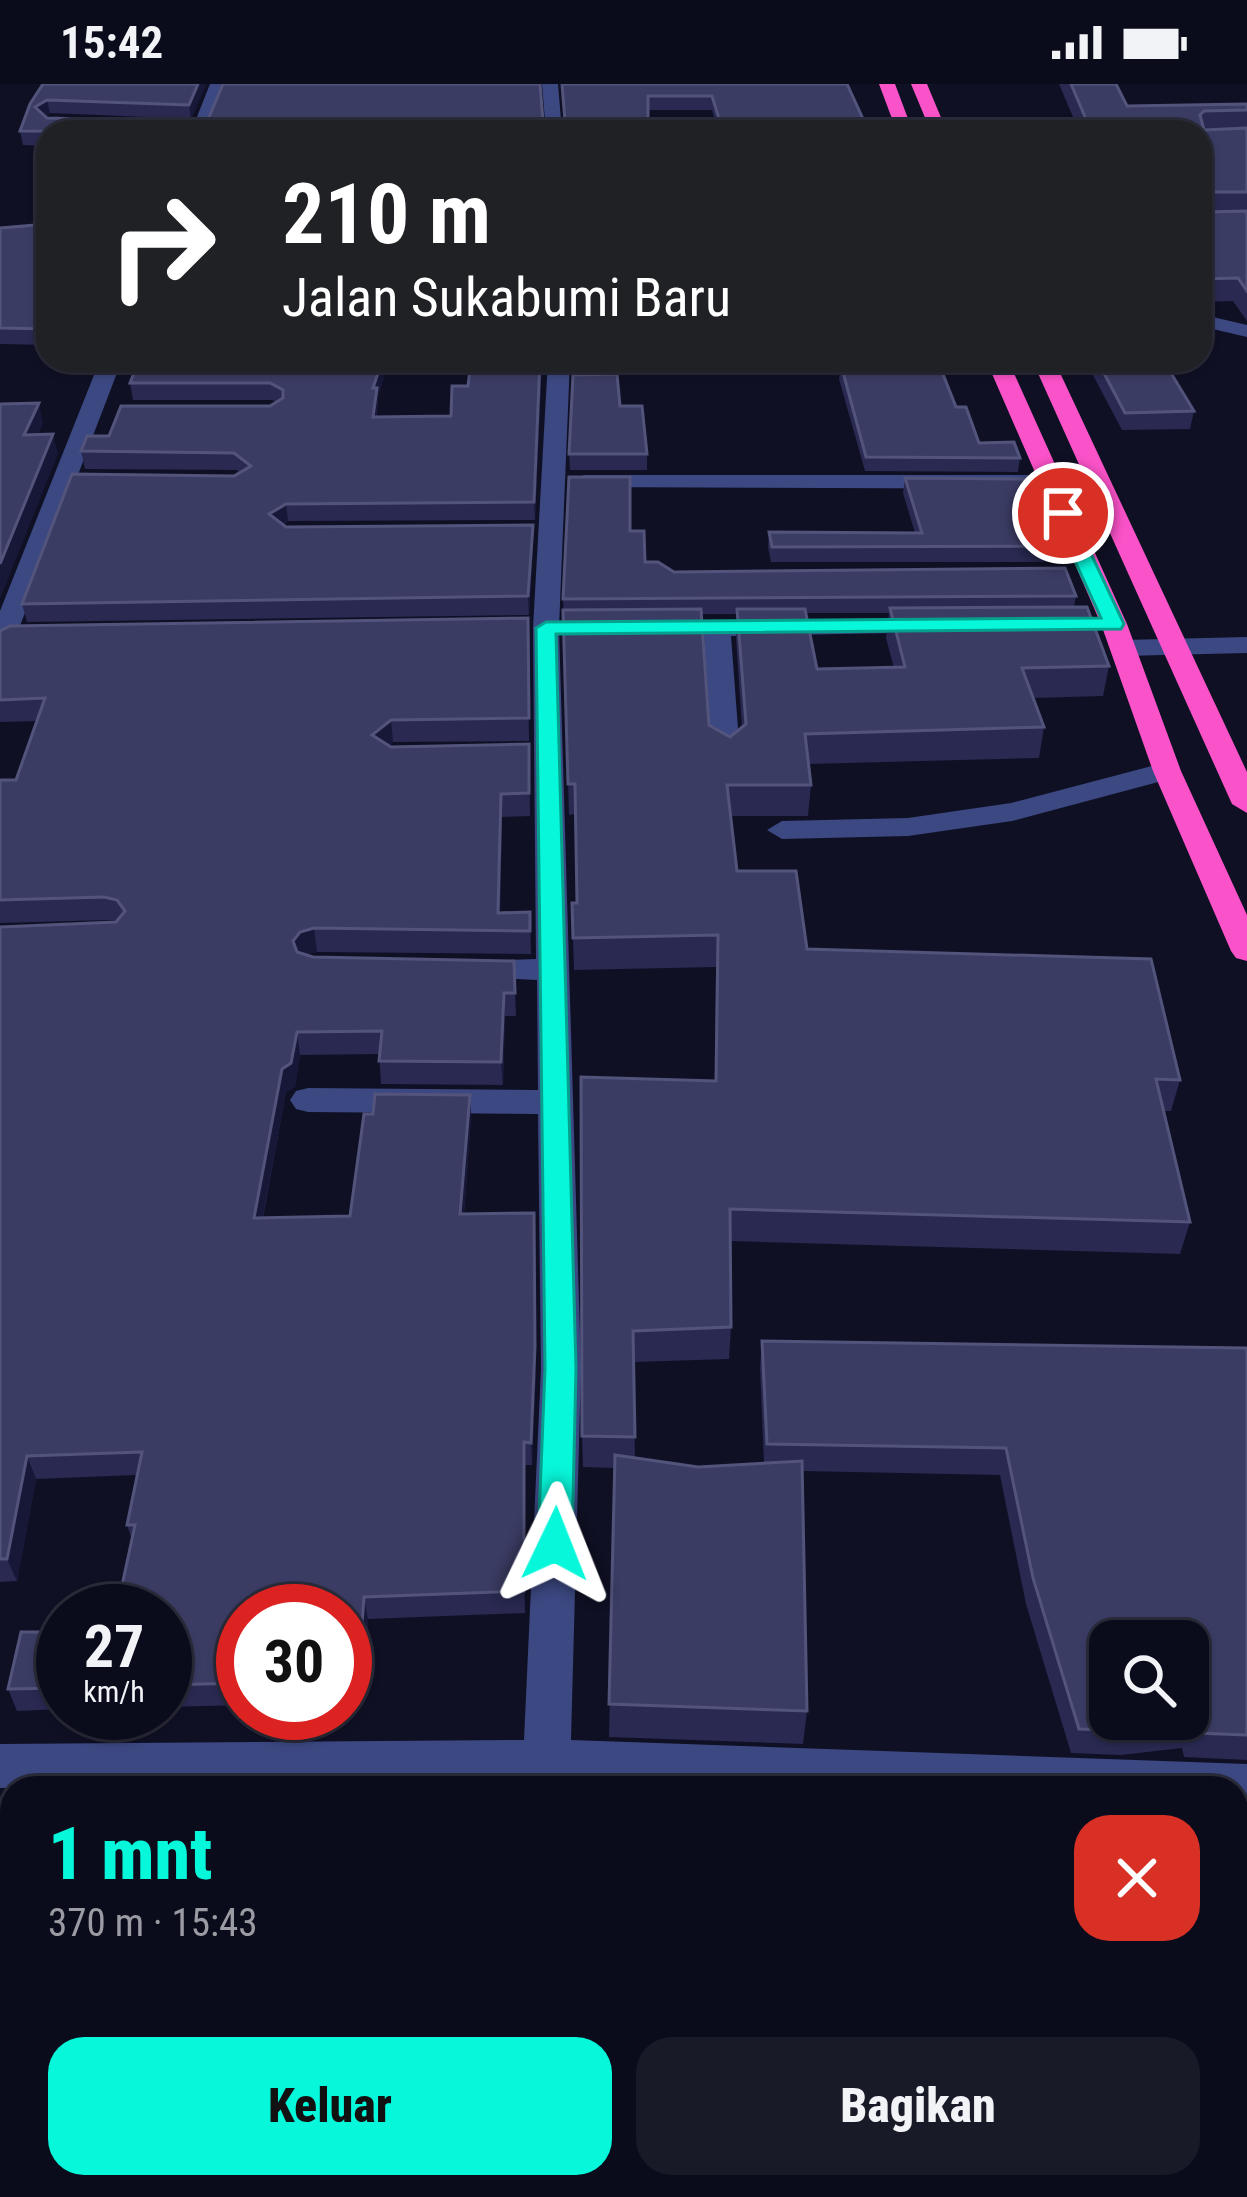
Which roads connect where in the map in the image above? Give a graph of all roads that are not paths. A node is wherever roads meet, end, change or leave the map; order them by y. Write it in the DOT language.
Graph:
graph roads {
  1 [pos="218,84"];
  2 [pos="550,84"];
  3 [pos="887,84"];
  4 [pos="919,84"];
  5 [pos="199,120"];
  6 [pos="553,120"];
  7 [pos="900,120"];
  8 [pos="934,120"];
  9 [pos="1212,323"];
  10 [pos="1247,331"];
  11 [pos="109,372"];
  12 [pos="558,372"];
  13 [pos="1002,372"];
  14 [pos="1049,372"];
  15 [pos="550,482"];
  16 [pos="1049,482"];
  17 [pos="974,626"];
  18 [pos="632,628"];
  19 [pos="717,629"];
  20 [pos="1109,632"];
  21 [pos="7,637"];
  22 [pos="1247,645"];
  23 [pos="1176,647"];
  24 [pos="726,755"];
  25 [pos="1167,771"];
  26 [pos="1247,804"];
  27 [pos="782,830"];
  28 [pos="1247,951"];
  29 [pos="437,968"];
  30 [pos="556,970"];
  31 [pos="308,1100"];
  32 [pos="555,1102"];
  33 [pos="0,1766"];
  34 [pos="547,1775"];
  35 [pos="605,1776"];
  1 -- 5 [label="street"];
  2 -- 6 [label="street"];
  3 -- 7 [label="highway"];
  4 -- 8 [label="highway"];
  9 -- 10 [label="street"];
  11 -- 21 [label="street"];
  12 -- 15 [label="street"];
  13 -- 16 [label="highway"];
  14 -- 23 [label="highway"];
  15 -- 16 [label="street"];
  15 -- 30 [label="street"];
  16 -- 20 [label="highway"];
  17 -- 19 [label="street"];
  18 -- 19 [label="street"];
  19 -- 24 [label="street"];
  20 -- 23 [label="street"];
  20 -- 25 [label="highway"];
  22 -- 23 [label="street"];
  23 -- 26 [label="highway"];
  25 -- 27 [label="street"];
  25 -- 28 [label="highway"];
  29 -- 30 [label="street"];
  30 -- 32 [label="street"];
  31 -- 32 [label="street"];
  32 -- 34 [label="street"];
  33 -- 34 [label="street"];
  34 -- 35 [label="street"];
}
